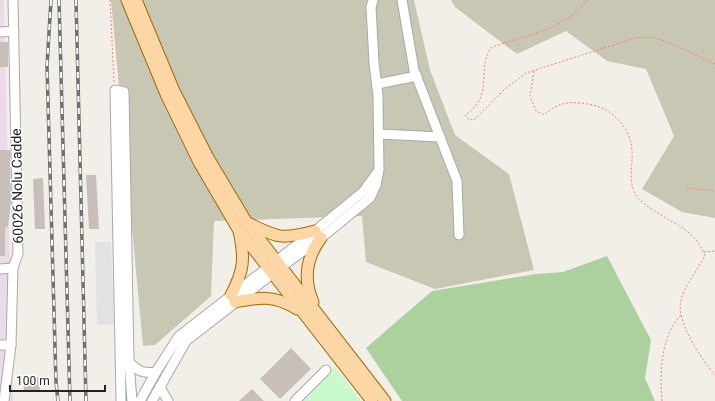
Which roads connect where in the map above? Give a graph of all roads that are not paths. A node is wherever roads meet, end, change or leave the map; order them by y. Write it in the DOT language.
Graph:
graph roads {
  1 [pos="13,0"];
  2 [pos="127,0"];
  3 [pos="136,0"];
  4 [pos="373,0"];
  5 [pos="402,0"];
  6 [pos="14,31"];
  7 [pos="0,32"];
  8 [pos="416,76"];
  9 [pos="377,84"];
  10 [pos="170,93"];
  11 [pos="379,134"];
  12 [pos="440,137"];
  13 [pos="243,226"];
  14 [pos="318,234"];
  15 [pos="459,235"];
  16 [pos="274,267"];
  17 [pos="0,268"];
  18 [pos="13,268"];
  19 [pos="233,299"];
  20 [pos="303,313"];
  21 [pos="319,317"];
  22 [pos="0,345"];
  23 [pos="11,345"];
  24 [pos="129,362"];
  25 [pos="326,370"];
  26 [pos="156,372"];
  27 [pos="160,387"];
  28 [pos="4,401"];
  29 [pos="121,401"];
  30 [pos="132,401"];
  31 [pos="140,401"];
  32 [pos="152,401"];
  33 [pos="168,401"];
  34 [pos="295,401"];
  35 [pos="372,401"];
  36 [pos="385,401"];
  1 -- 6 [label="street, 60026 Nolu Cadde"];
  2 -- 10 [label="main road"];
  3 -- 10 [label="main road"];
  4 -- 9 [label="street"];
  5 -- 8 [label="street"];
  6 -- 7 [label="street"];
  6 -- 18 [label="street, 60026 Nolu Cadde"];
  8 -- 9 [label="street"];
  8 -- 12 [label="street"];
  9 -- 11 [label="street"];
  10 -- 13 [label="main road"];
  11 -- 12 [label="street"];
  11 -- 14 [label="street"];
  12 -- 15 [label="street"];
  13 -- 14 [label="main road"];
  13 -- 16 [label="main road"];
  13 -- 19 [label="main road"];
  14 -- 16 [label="street"];
  14 -- 21 [label="main road"];
  16 -- 19 [label="street"];
  16 -- 20 [label="main road"];
  16 -- 21 [label="main road"];
  17 -- 18 [label="street"];
  18 -- 23 [label="street, 60026 Nolu Cadde"];
  19 -- 20 [label="main road"];
  19 -- 26 [label="street"];
  19 -- 27 [label="street"];
  20 -- 35 [label="main road"];
  21 -- 36 [label="main road"];
  22 -- 23 [label="street"];
  23 -- 28 [label="street, 60026 Nolu Cadde"];
  24 -- 26 [label="street"];
  24 -- 29 [label="street"];
  24 -- 30 [label="street"];
  25 -- 34 [label="street"];
  26 -- 31 [label="street"];
  27 -- 32 [label="street"];
  27 -- 33 [label="street"];
}
